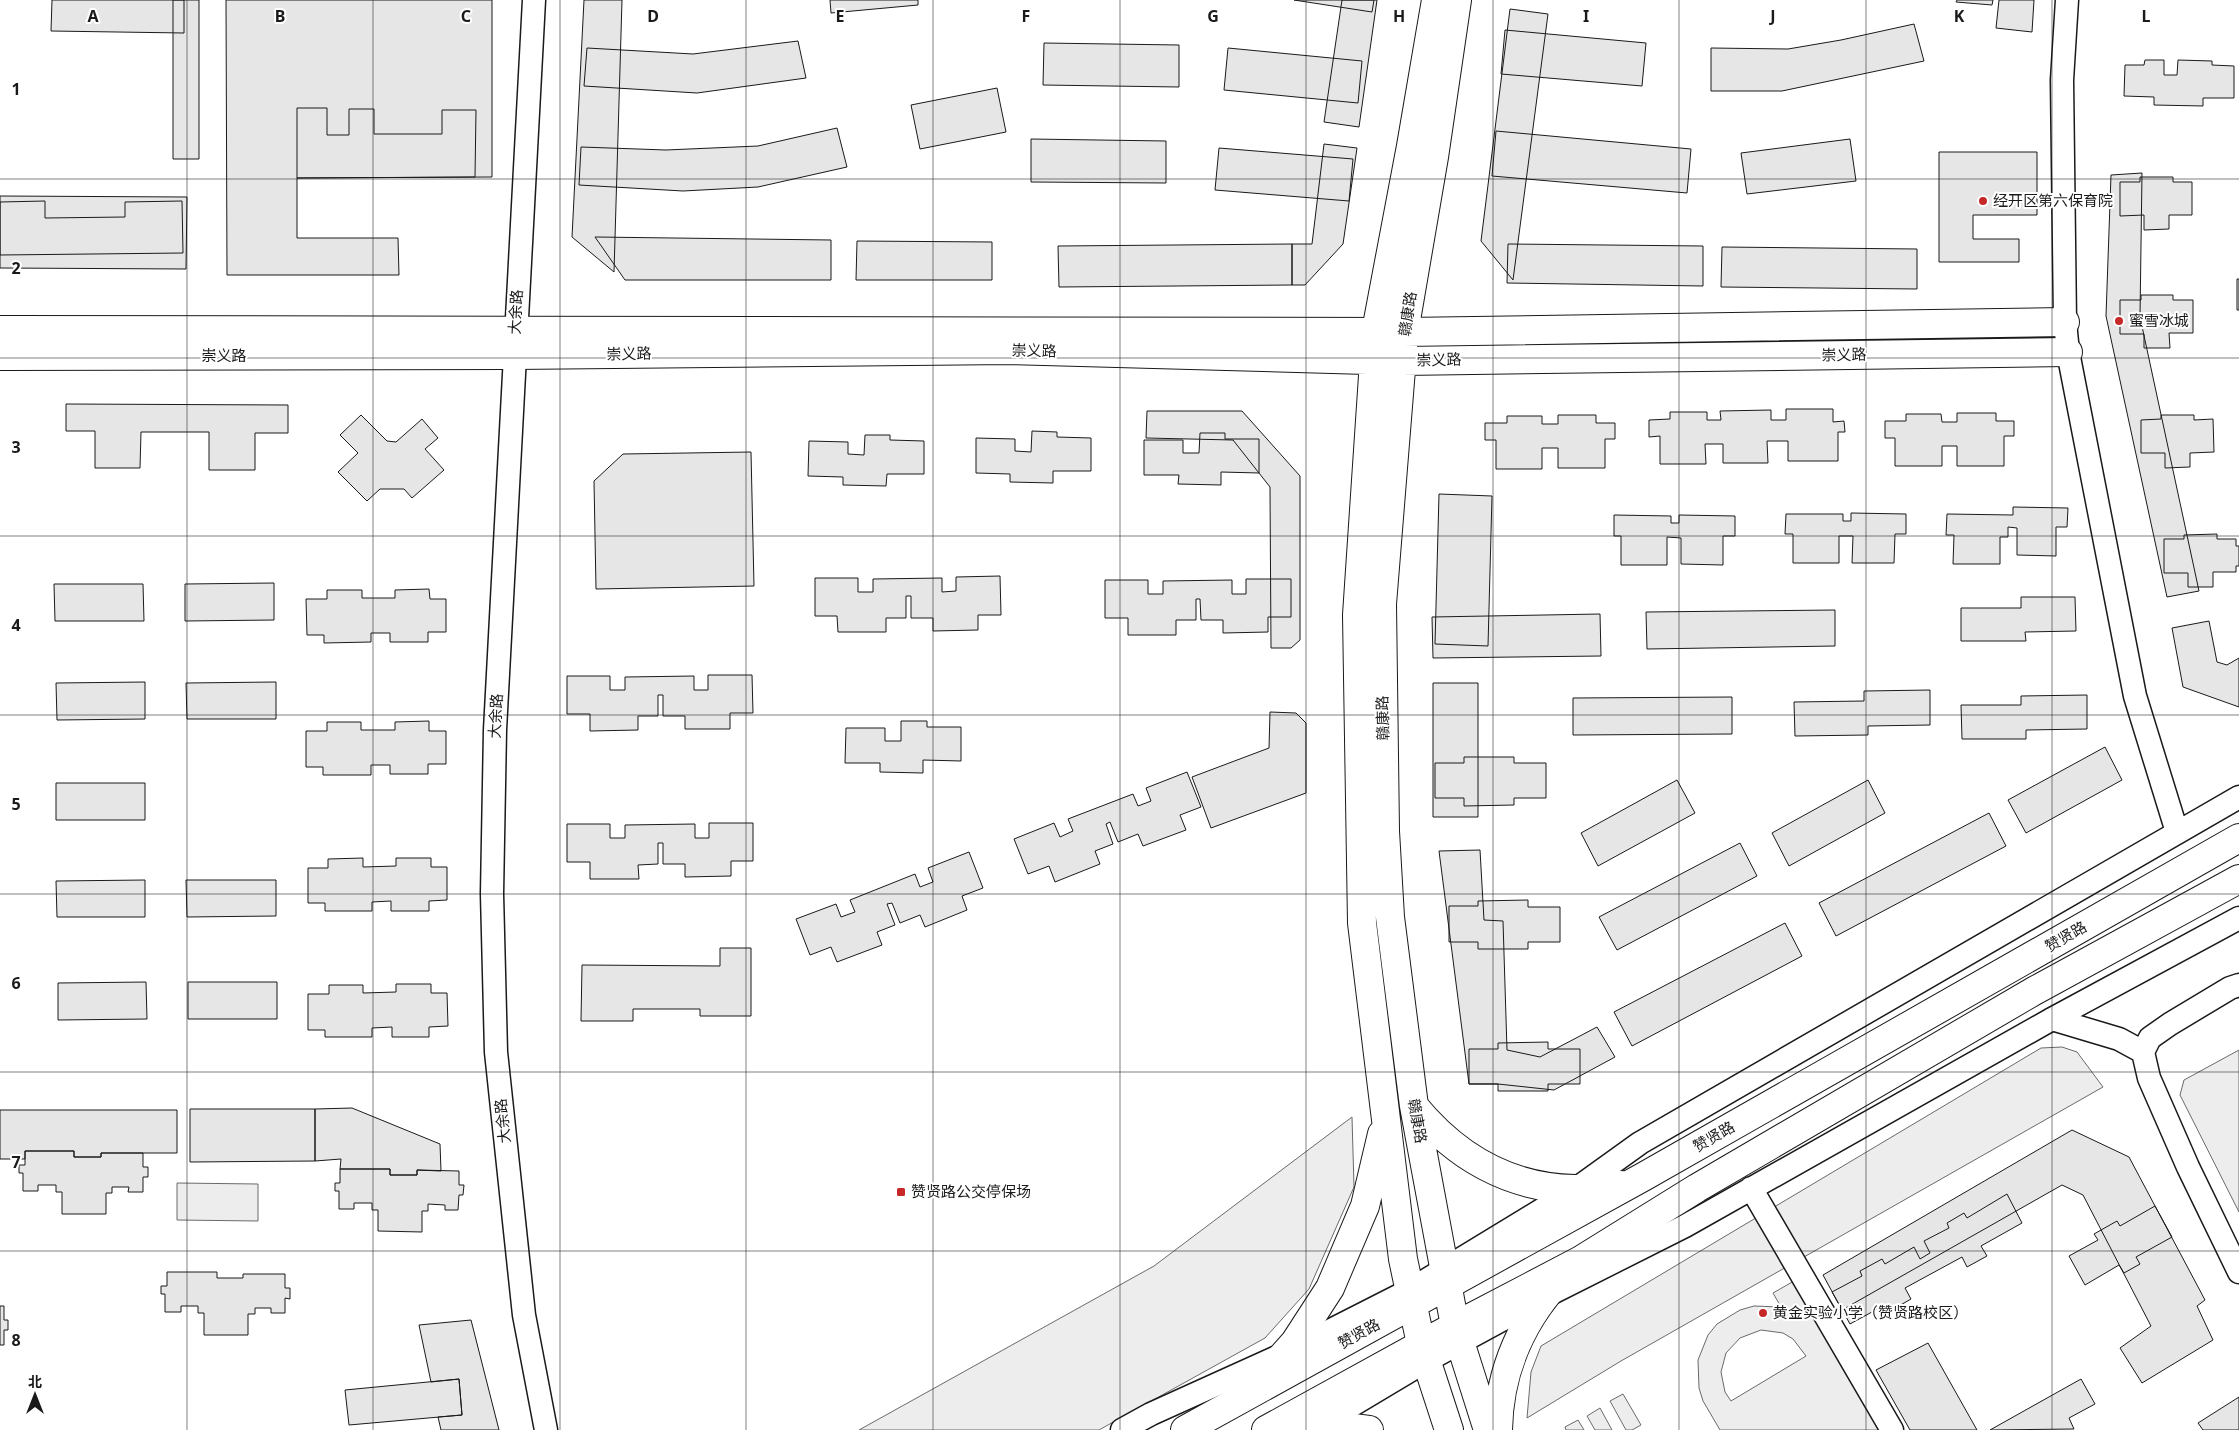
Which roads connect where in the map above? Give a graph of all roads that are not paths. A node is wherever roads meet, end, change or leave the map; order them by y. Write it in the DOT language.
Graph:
graph roads {
  1 [pos="534,0"];
  2 [pos="1436,0"];
  3 [pos="1457,0"];
  4 [pos="2067,0"];
  5 [pos="2065,322"];
  6 [pos="0,330"];
  7 [pos="1376,331"];
  8 [pos="1404,332"];
  9 [pos="515,343"];
  10 [pos="2068,352"];
  11 [pos="0,356"];
  12 [pos="1373,359"];
  13 [pos="1402,360"];
  14 [pos="2239,797"];
  15 [pos="2177,832"];
  16 [pos="2239,838"];
  17 [pos="2239,879"];
  18 [pos="2239,918"];
  19 [pos="2239,985"];
  20 [pos="2052,1019"];
  21 [pos="2143,1052"];
  22 [pos="1414,1106"];
  23 [pos="1386,1118"];
  24 [pos="1643,1177"];
  25 [pos="1751,1188"];
  26 [pos="1576,1189"];
  27 [pos="1581,1260"];
  28 [pos="2239,1272"];
  29 [pos="1444,1278"];
  30 [pos="1411,1297"];
  31 [pos="1544,1297"];
  32 [pos="1457,1334"];
  33 [pos="1286,1353"];
  34 [pos="1423,1353"];
  35 [pos="1208,1416"];
  36 [pos="1316,1427"];
  37 [pos="546,1430"];
  38 [pos="1122,1430"];
  39 [pos="1184,1430"];
  40 [pos="1266,1430"];
  41 [pos="1277,1430"];
  42 [pos="1369,1430"];
  43 [pos="1449,1430"];
  44 [pos="1488,1430"];
  45 [pos="1498,1430"];
  46 [pos="1892,1430"];
  1 -- 9 [label="street, 大余路"];
  2 -- 7 [label="main road, 赣康路"];
  3 -- 8 [label="main road, 赣康路"];
  4 -- 5 [label="street"];
  5 -- 8 [label="main road, 崇义路"];
  5 -- 10 [label="street"];
  6 -- 9 [label="main road, 崇义路"];
  7 -- 8 [label="main road, 崇义路"];
  7 -- 9 [label="main road, 崇义路"];
  7 -- 12 [label="main road, 赣康路"];
  8 -- 13 [label="main road, 赣康路"];
  9 -- 11 [label="main road, 崇义路"];
  9 -- 12 [label="main road, 崇义路"];
  9 -- 37 [label="street, 大余路"];
  10 -- 13 [label="main road, 崇义路"];
  10 -- 15 [label="street"];
  12 -- 13 [label="main road, 崇义路"];
  12 -- 23 [label="main road, 赣康路"];
  13 -- 22 [label="main road, 赣康路"];
  14 -- 15 [label="street"];
  15 -- 26 [label="street"];
  16 -- 24 [label="main road, 赞贤路"];
  17 -- 27 [label="main road"];
  18 -- 20 [label="street"];
  19 -- 21 [label="street"];
  20 -- 21 [label="street"];
  20 -- 25 [label="street"];
  21 -- 28 [label="street"];
  22 -- 26 [label="main road"];
  22 -- 29 [label="main road, 赣康路"];
  23 -- 30 [label="main road, 赣康路"];
  23 -- 33 [label="main road"];
  24 -- 26 [label="main road"];
  24 -- 29 [label="main road, 赞贤路"];
  25 -- 31 [label="street"];
  25 -- 46 [label="street"];
  26 -- 29 [label="street"];
  27 -- 31 [label="main road"];
  27 -- 32 [label="main road"];
  29 -- 30 [label="main road, 赞贤路"];
  29 -- 32 [label="main road, 赣康路"];
  30 -- 33 [label="street"];
  30 -- 34 [label="main road, 赣康路"];
  30 -- 35 [label="main road, 赞贤路"];
  31 -- 32 [label="street"];
  31 -- 45 [label="main road"];
  32 -- 34 [label="main road"];
  32 -- 44 [label="main road, 赣康路"];
  33 -- 35 [label="main road"];
  33 -- 38 [label="street"];
  34 -- 36 [label="street"];
  34 -- 40 [label="main road"];
  34 -- 43 [label="main road, 赣康路"];
  35 -- 39 [label="main road, 赞贤路"];
  36 -- 41 [label="main road"];
  36 -- 42 [label="main road"];
}
